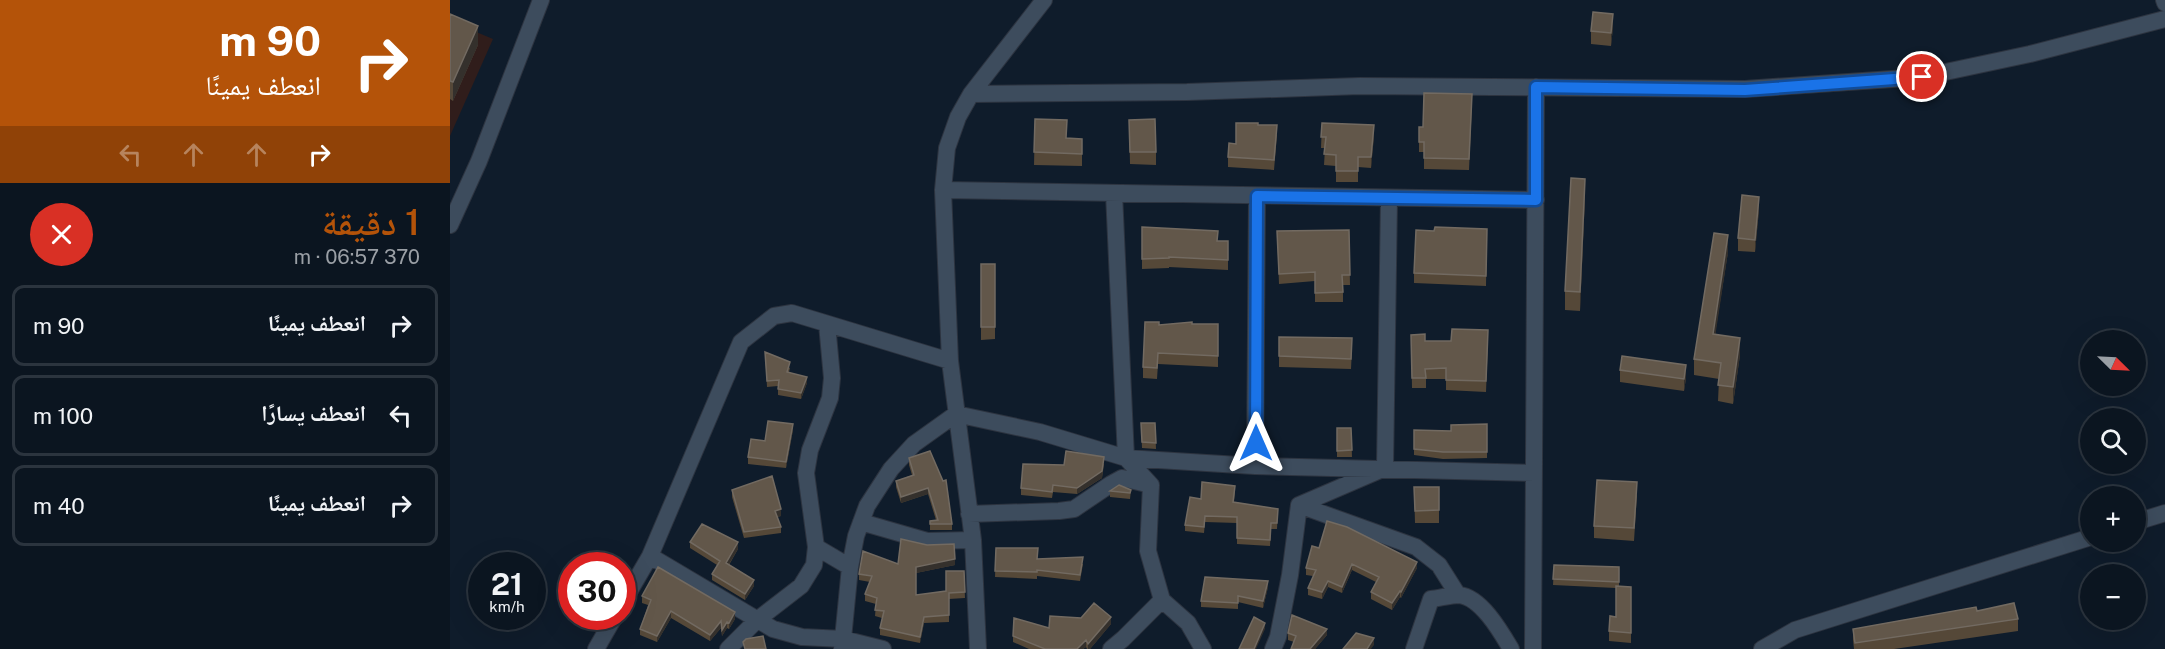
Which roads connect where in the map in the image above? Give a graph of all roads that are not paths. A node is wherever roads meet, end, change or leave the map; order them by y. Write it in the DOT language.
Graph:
graph roads {
  1 [pos="541,0"];
  2 [pos="1044,0"];
  3 [pos="2165,19"];
  4 [pos="1536,87"];
  5 [pos="971,94"];
  6 [pos="943,190"];
  7 [pos="1114,193"];
  8 [pos="1257,196"];
  9 [pos="1389,198"];
  10 [pos="1536,200"];
  11 [pos="450,225"];
  12 [pos="827,324"];
  13 [pos="950,360"];
  14 [pos="956,414"];
  15 [pos="1126,458"];
  16 [pos="1256,466"];
  17 [pos="1385,468"];
  18 [pos="1534,473"];
  19 [pos="1151,485"];
  20 [pos="1299,505"];
  21 [pos="2165,513"];
  22 [pos="969,514"];
  23 [pos="2146,519"];
  24 [pos="861,522"];
  25 [pos="973,540"];
  26 [pos="2080,540"];
  27 [pos="816,547"];
  28 [pos="650,556"];
  29 [pos="850,567"];
  30 [pos="636,580"];
  31 [pos="1458,595"];
  32 [pos="1162,600"];
  33 [pos="757,620"];
  34 [pos="607,630"];
  35 [pos="842,644"];
  36 [pos="596,649"];
  37 [pos="728,649"];
  38 [pos="883,649"];
  39 [pos="978,649"];
  40 [pos="1111,649"];
  41 [pos="1203,649"];
  42 [pos="1273,649"];
  43 [pos="1414,649"];
  44 [pos="1511,649"];
  45 [pos="1533,649"];
  46 [pos="1762,649"];
  1 -- 11 [label="street"];
  2 -- 5 [label="street"];
  3 -- 4 [label="street"];
  4 -- 5 [label="street"];
  4 -- 10 [label="street"];
  5 -- 6 [label="street"];
  6 -- 7 [label="street"];
  6 -- 13 [label="street"];
  7 -- 8 [label="street"];
  7 -- 15 [label="street"];
  8 -- 9 [label="street"];
  8 -- 16 [label="street"];
  9 -- 10 [label="street"];
  9 -- 17 [label="street"];
  10 -- 18 [label="street"];
  12 -- 13 [label="street"];
  12 -- 27 [label="street"];
  12 -- 28 [label="street"];
  13 -- 14 [label="street"];
  14 -- 15 [label="street"];
  14 -- 22 [label="street"];
  14 -- 24 [label="street"];
  15 -- 16 [label="street"];
  15 -- 19 [label="street"];
  16 -- 17 [label="street"];
  17 -- 18 [label="street"];
  17 -- 20 [label="street"];
  18 -- 45 [label="street"];
  19 -- 22 [label="street"];
  19 -- 32 [label="street"];
  20 -- 31 [label="street"];
  20 -- 42 [label="street"];
  21 -- 23 [label="street"];
  22 -- 25 [label="street"];
  24 -- 25 [label="street"];
  24 -- 29 [label="street"];
  25 -- 39 [label="street"];
  26 -- 46 [label="street"];
  27 -- 29 [label="street"];
  27 -- 33 [label="street"];
  28 -- 30 [label="street"];
  28 -- 33 [label="street"];
  29 -- 35 [label="street"];
  31 -- 43 [label="street"];
  31 -- 44 [label="street"];
  32 -- 40 [label="street"];
  32 -- 41 [label="street"];
  33 -- 35 [label="street"];
  33 -- 37 [label="street"];
  34 -- 36 [label="street"];
  35 -- 38 [label="street"];
}
